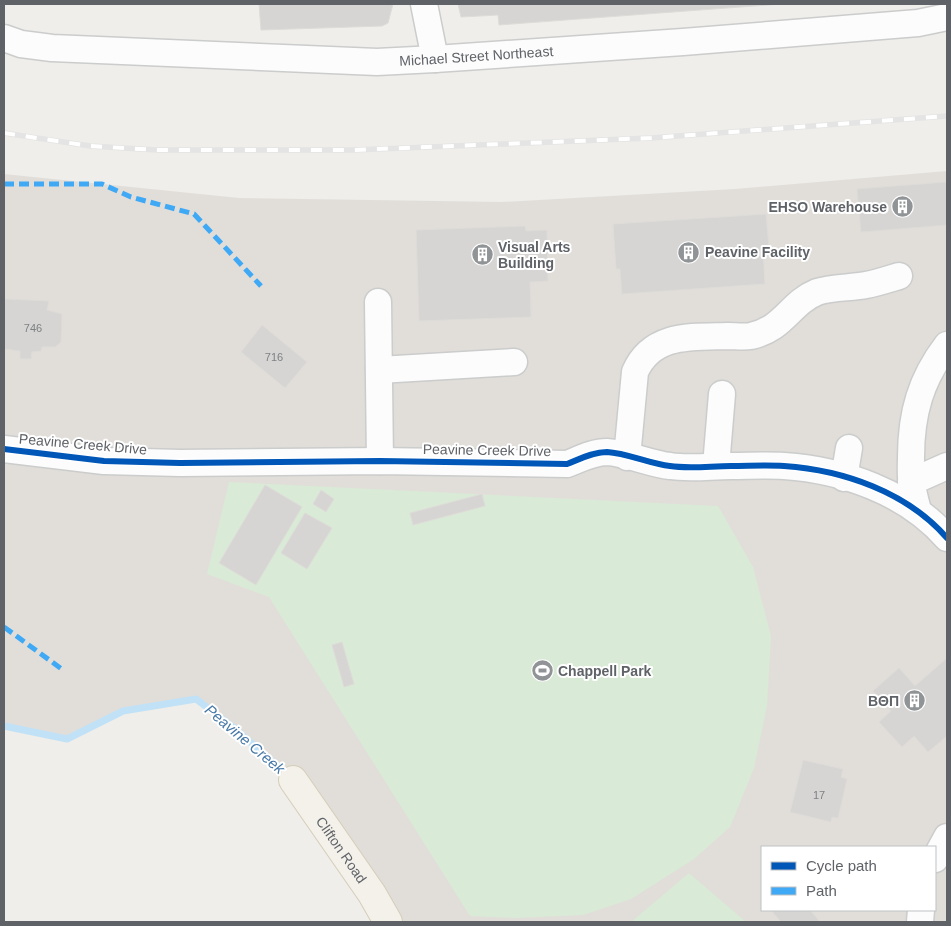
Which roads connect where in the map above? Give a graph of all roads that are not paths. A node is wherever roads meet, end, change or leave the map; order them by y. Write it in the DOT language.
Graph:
graph roads {
  1 [pos="424,4"];
  2 [pos="947,16"];
  3 [pos="4,38"];
  4 [pos="435,60"];
  5 [pos="900,276"];
  6 [pos="378,302"];
  7 [pos="947,345"];
  8 [pos="514,362"];
  9 [pos="379,370"];
  10 [pos="722,394"];
  11 [pos="849,448"];
  12 [pos="4,449"];
  13 [pos="628,456"];
  14 [pos="380,461"];
  15 [pos="716,466"];
  16 [pos="947,466"];
  17 [pos="844,478"];
  18 [pos="911,482"];
  19 [pos="918,511"];
  20 [pos="947,538"];
  21 [pos="293,780"];
  22 [pos="947,837"];
  23 [pos="936,857"];
  24 [pos="388,922"];
  1 -- 4 [label="street"];
  2 -- 4 [label="street, Michael Street Northeast"];
  3 -- 4 [label="street, Michael Street Northeast"];
  5 -- 13 [label="street"];
  6 -- 9 [label="street"];
  7 -- 18 [label="street"];
  8 -- 9 [label="street"];
  9 -- 14 [label="street"];
  10 -- 15 [label="street"];
  11 -- 17 [label="street"];
  12 -- 14 [label="street, Peavine Creek Drive"];
  13 -- 14 [label="street, Peavine Creek Drive"];
  13 -- 15 [label="street, Peavine Creek Drive"];
  15 -- 17 [label="street, Peavine Creek Drive"];
  16 -- 18 [label="street"];
  17 -- 19 [label="street, Peavine Creek Drive"];
  18 -- 19 [label="street"];
  19 -- 20 [label="street, Peavine Creek Drive"];
  21 -- 24 [label="main road, Clifton Road"];
  22 -- 23 [label="street"];
}
